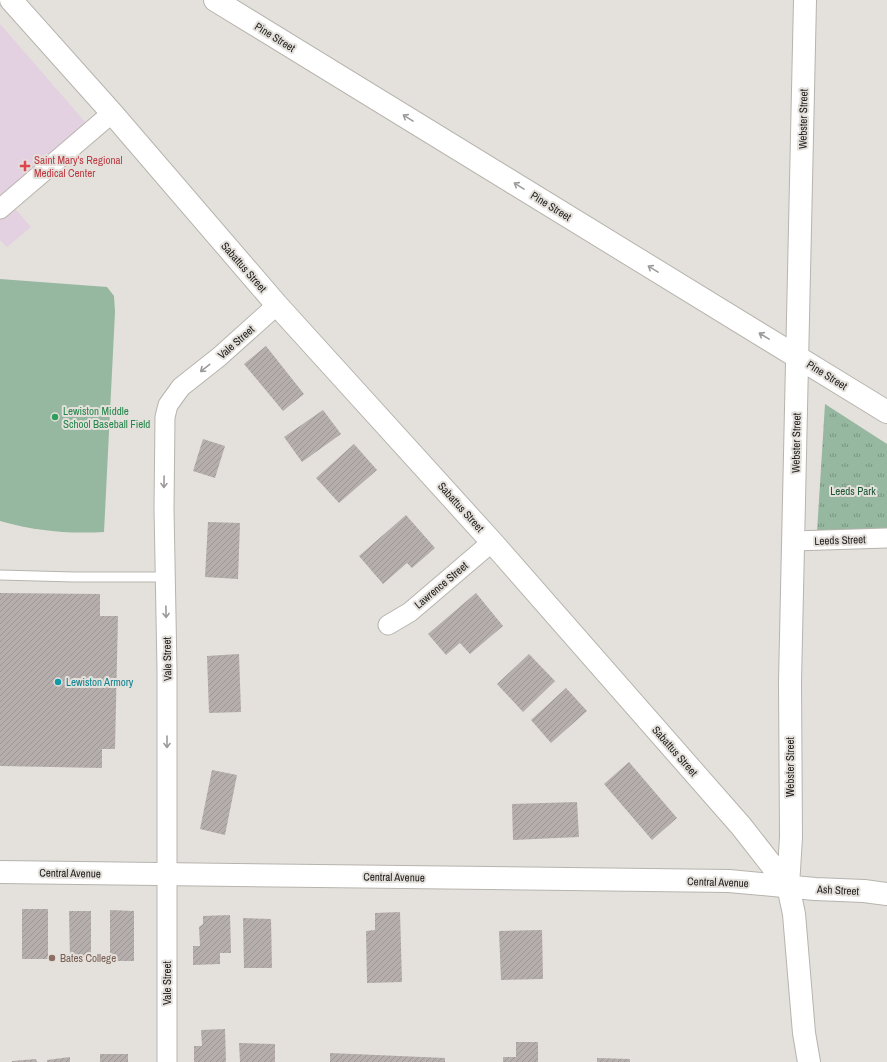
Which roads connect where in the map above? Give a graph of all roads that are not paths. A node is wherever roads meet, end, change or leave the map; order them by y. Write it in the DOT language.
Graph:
graph roads {
  1 [pos="11,0"];
  2 [pos="215,0"];
  3 [pos="805,0"];
  4 [pos="112,113"];
  5 [pos="0,209"];
  6 [pos="277,305"];
  7 [pos="797,357"];
  8 [pos="887,412"];
  9 [pos="887,538"];
  10 [pos="794,541"];
  11 [pos="492,542"];
  12 [pos="0,576"];
  13 [pos="165,577"];
  14 [pos="388,625"];
  15 [pos="0,872"];
  16 [pos="167,874"];
  17 [pos="788,886"];
  18 [pos="887,894"];
  19 [pos="805,1060"];
  20 [pos="167,1062"];
  1 -- 4 [label="main road, Sabattus Street"];
  7 -- 2 [label="main road, Pine Street, one-way"];
  3 -- 7 [label="main road, Webster Street"];
  4 -- 5 [label="street"];
  4 -- 6 [label="main road, Sabattus Street"];
  6 -- 11 [label="main road, Sabattus Street"];
  6 -- 13 [label="street, Vale Street, one-way"];
  7 -- 8 [label="main road, Pine Street"];
  7 -- 10 [label="main road, Webster Street"];
  9 -- 10 [label="street, Leeds Street"];
  10 -- 17 [label="main road, Webster Street"];
  11 -- 14 [label="street, Lawrence Street"];
  11 -- 17 [label="main road, Sabattus Street"];
  12 -- 13 [label="lane"];
  13 -- 16 [label="street, Vale Street, one-way"];
  15 -- 16 [label="main road, Central Avenue"];
  16 -- 17 [label="main road, Central Avenue"];
  16 -- 20 [label="street, Vale Street"];
  17 -- 18 [label="main road, Ash Street"];
  17 -- 19 [label="main road, Sabattus Street"];
}
